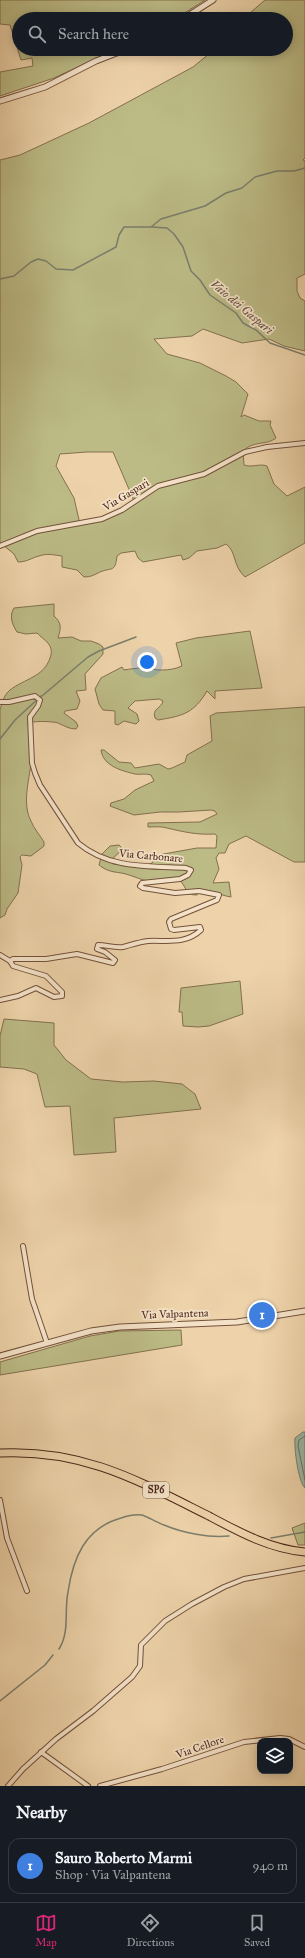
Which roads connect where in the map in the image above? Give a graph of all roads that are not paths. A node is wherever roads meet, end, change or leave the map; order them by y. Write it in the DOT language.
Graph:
graph roads {
  1 [pos="213,0"];
  2 [pos="194,12"];
  3 [pos="109,56"];
  4 [pos="0,101"];
  5 [pos="305,443"];
  6 [pos="0,546"];
  7 [pos="0,702"];
  8 [pos="0,955"];
  9 [pos="10,961"];
  10 [pos="0,1000"];
  11 [pos="23,1246"];
  12 [pos="305,1311"];
  13 [pos="47,1344"];
  14 [pos="0,1356"];
  15 [pos="0,1453"];
  16 [pos="0,1500"];
  17 [pos="305,1552"];
  18 [pos="305,1568"];
  19 [pos="27,1591"];
  20 [pos="305,1747"];
  21 [pos="41,1752"];
  22 [pos="8,1786"];
  23 [pos="88,1786"];
  24 [pos="100,1786"];
  1 -- 2 [label="street"];
  3 -- 4 [label="street"];
  5 -- 6 [label="street, Via Gaspari"];
  7 -- 9 [label="street, Via Carbonare"];
  8 -- 9 [label="street"];
  9 -- 10 [label="street"];
  11 -- 13 [label="street"];
  12 -- 13 [label="street, Via Valpantena"];
  13 -- 14 [label="street, Via Valpantena"];
  15 -- 17 [label="highway, SP6"];
  16 -- 19 [label="street"];
  18 -- 21 [label="street"];
  20 -- 24 [label="street, Via Cellore"];
  21 -- 22 [label="street"];
  21 -- 23 [label="street"];
}
